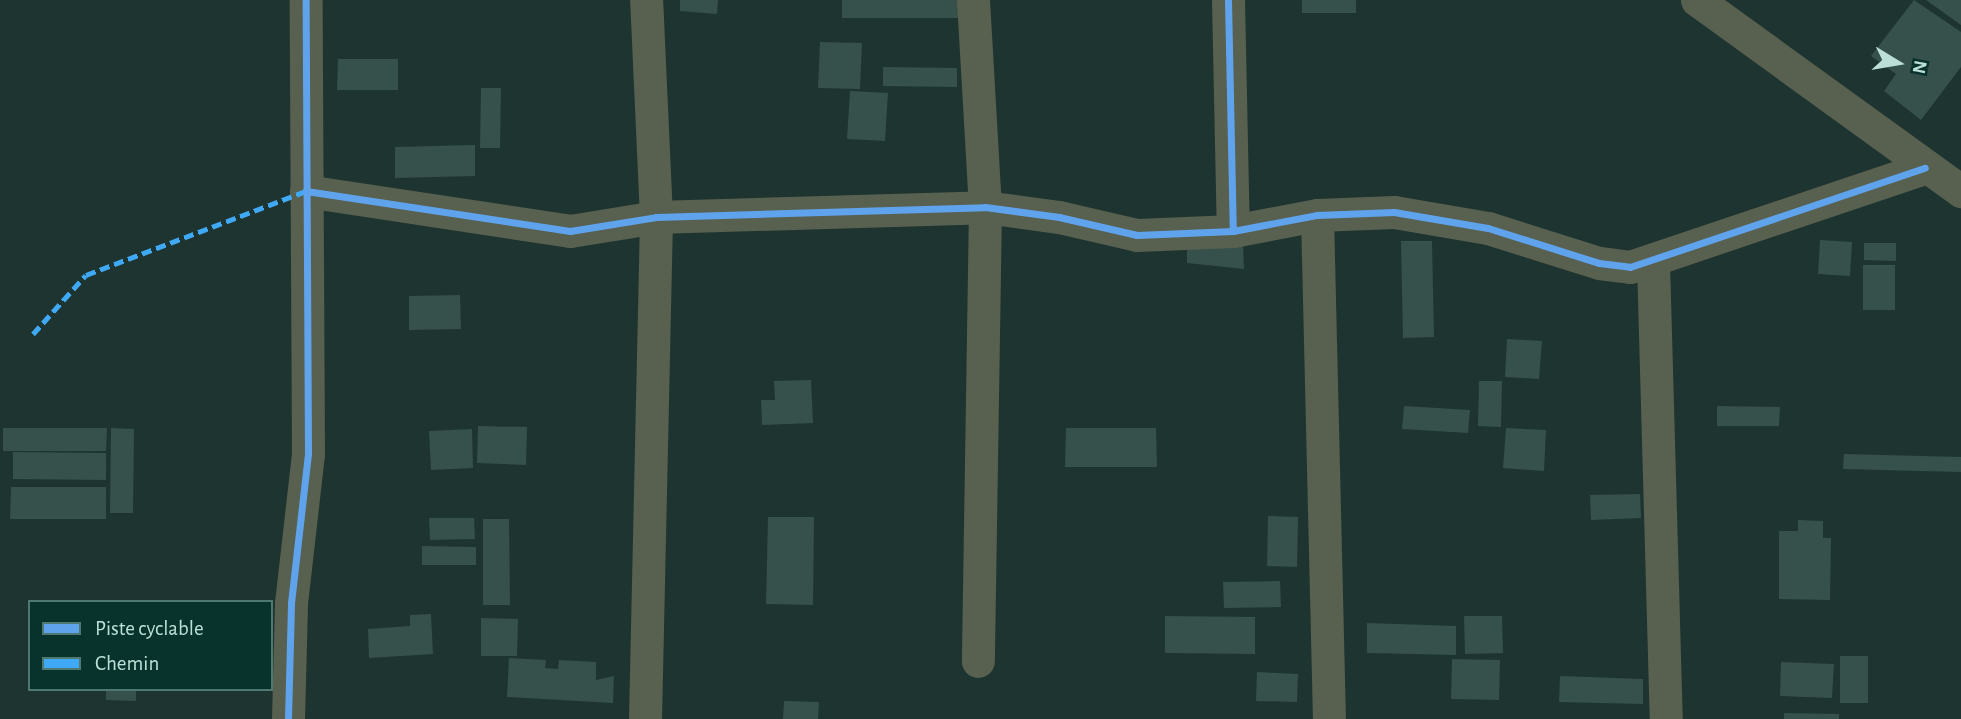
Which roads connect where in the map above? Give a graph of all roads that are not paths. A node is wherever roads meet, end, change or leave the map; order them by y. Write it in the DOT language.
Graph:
graph roads {
  1 [pos="306,0"];
  2 [pos="646,0"];
  3 [pos="973,0"];
  4 [pos="1228,0"];
  5 [pos="1698,0"];
  6 [pos="1925,168"];
  7 [pos="306,191"];
  8 [pos="1961,191"];
  9 [pos="985,207"];
  10 [pos="1317,215"];
  11 [pos="656,217"];
  12 [pos="1233,231"];
  13 [pos="1653,262"];
  14 [pos="978,661"];
  15 [pos="288,719"];
  16 [pos="645,719"];
  17 [pos="1329,719"];
  18 [pos="1666,719"];
  1 -- 7 [label="street"];
  2 -- 11 [label="street"];
  3 -- 9 [label="street"];
  4 -- 12 [label="street"];
  5 -- 6 [label="street"];
  6 -- 8 [label="street"];
  6 -- 13 [label="street"];
  7 -- 11 [label="street"];
  7 -- 15 [label="street"];
  9 -- 11 [label="street"];
  9 -- 12 [label="street"];
  9 -- 14 [label="street"];
  10 -- 12 [label="street"];
  10 -- 13 [label="street"];
  10 -- 17 [label="street"];
  11 -- 16 [label="street"];
  13 -- 18 [label="street"];
}
